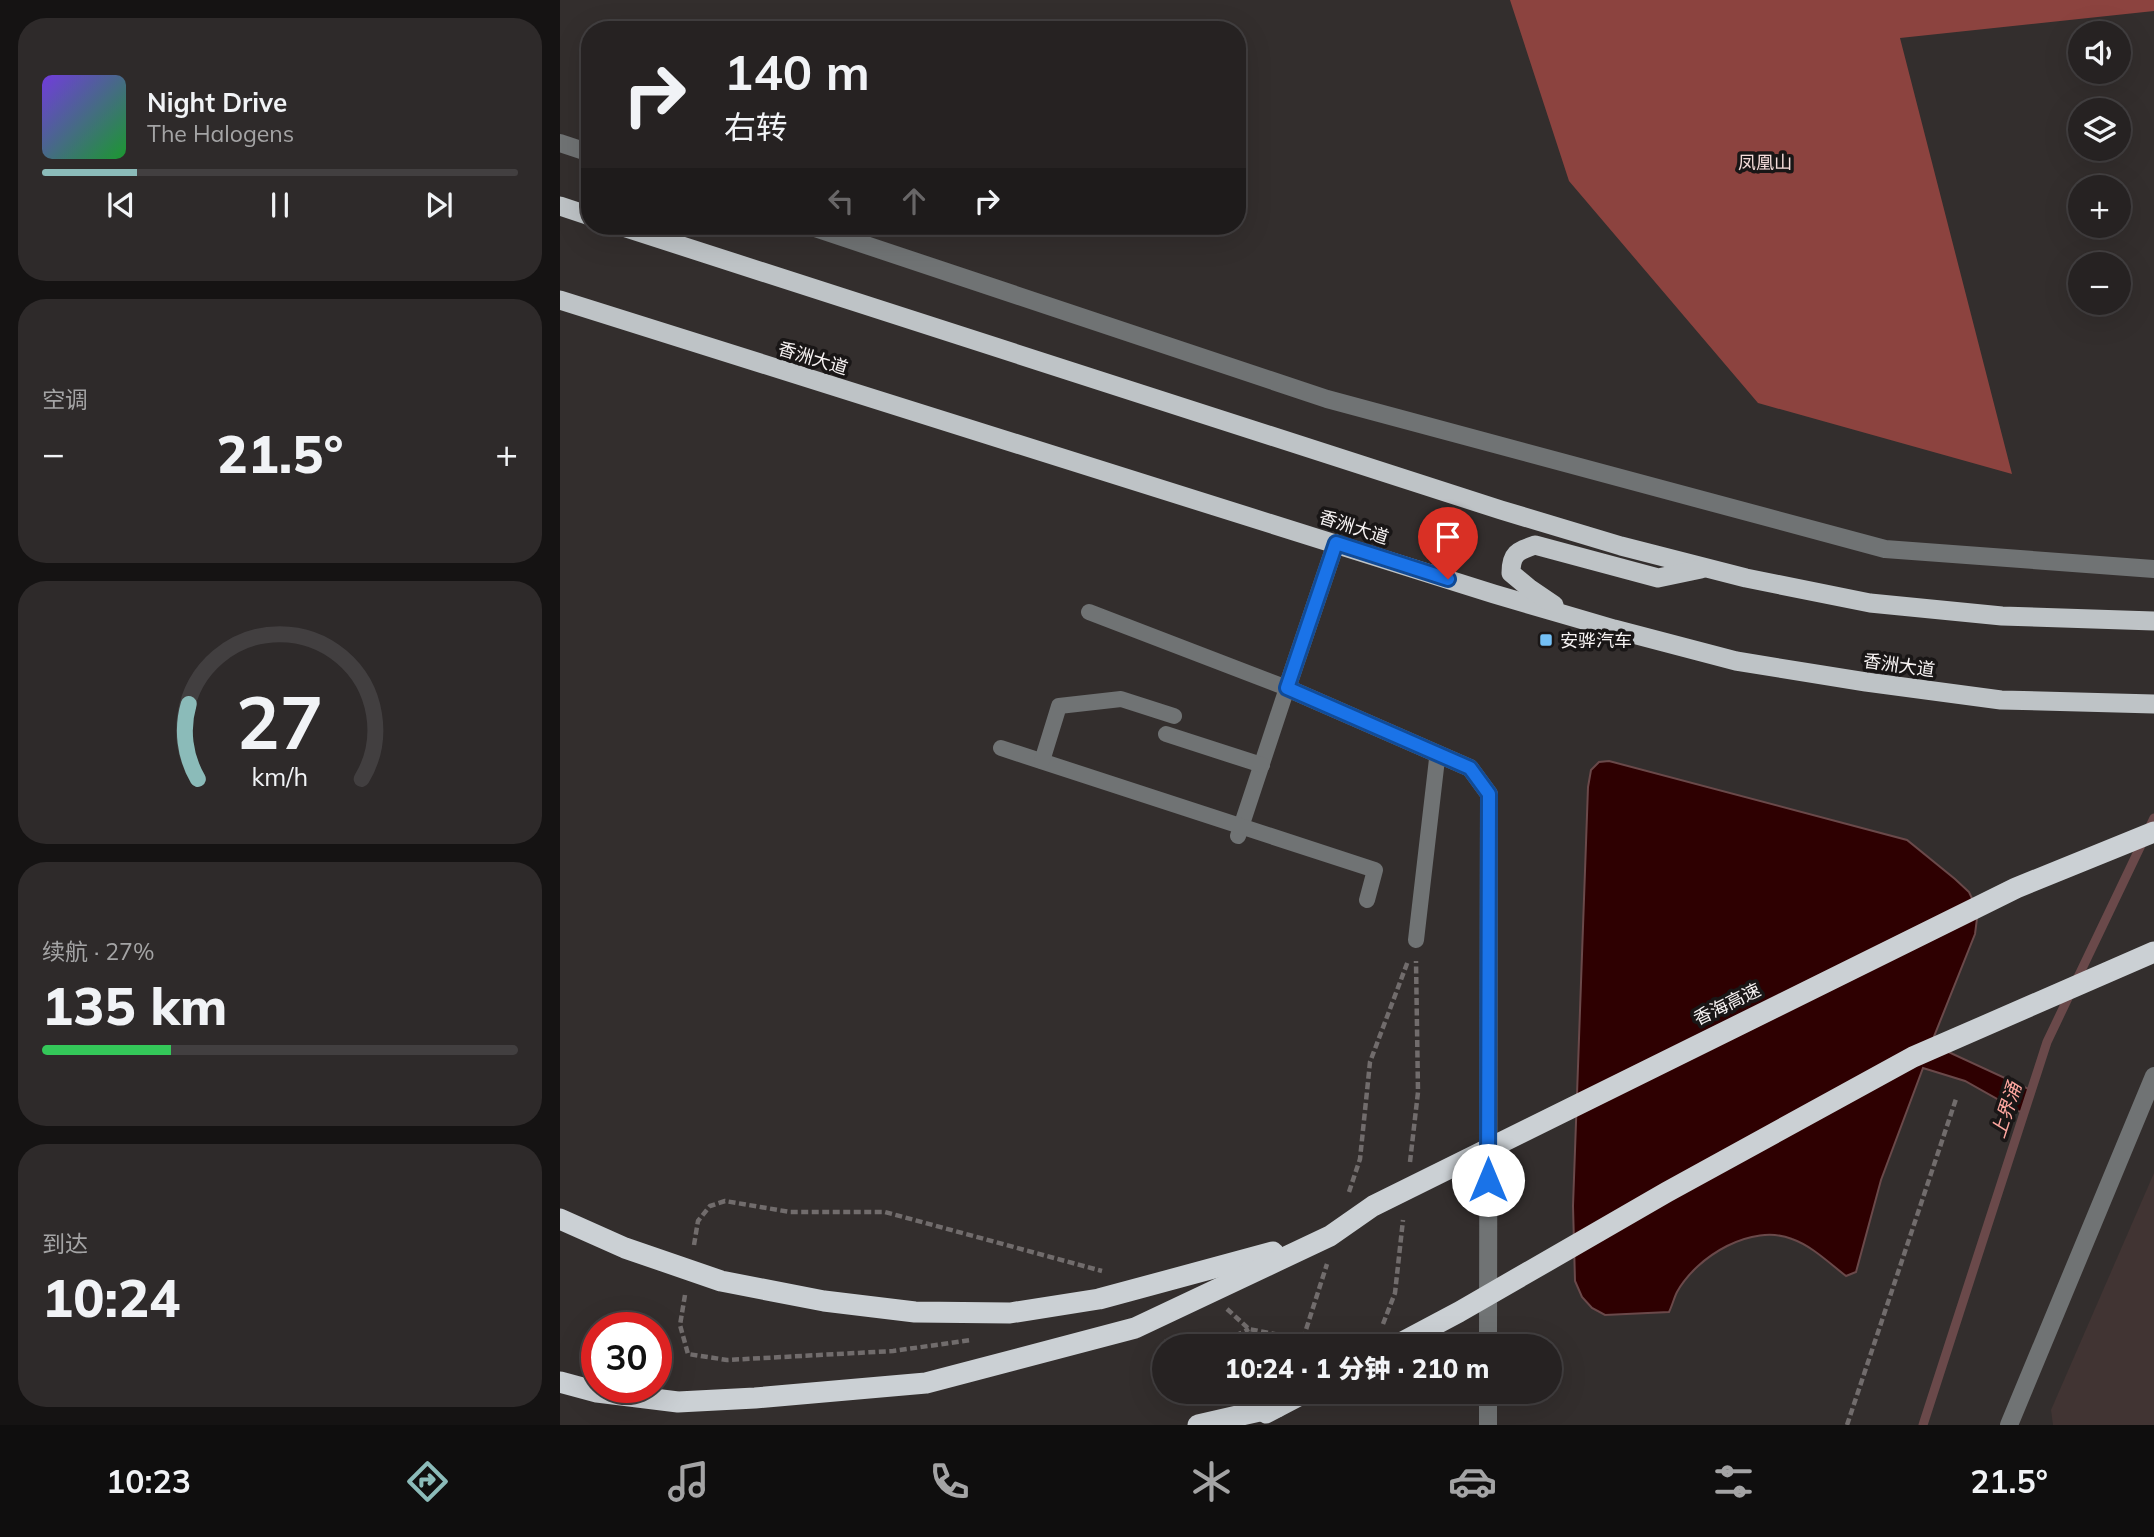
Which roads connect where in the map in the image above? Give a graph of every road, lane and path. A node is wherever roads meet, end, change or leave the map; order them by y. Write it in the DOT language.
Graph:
graph roads {
  1 [pos="560,143"];
  2 [pos="581,150"];
  3 [pos="560,206"];
  4 [pos="581,213"];
  5 [pos="648,235"];
  6 [pos="836,235"];
  7 [pos="560,300"];
  8 [pos="1336,543"];
  9 [pos="1706,568"];
  10 [pos="2154,569"];
  11 [pos="1088,612"];
  12 [pos="1578,618"];
  13 [pos="2154,621"];
  14 [pos="1287,688"];
  15 [pos="2154,704"];
  16 [pos="1174,716"];
  17 [pos="1166,734"];
  18 [pos="1001,748"];
  19 [pos="1437,759"];
  20 [pos="1042,761"];
  21 [pos="1262,765"];
  22 [pos="1239,832"];
  23 [pos="2154,832"];
  24 [pos="1367,900"];
  25 [pos="1416,940"];
  26 [pos="2154,952"];
  27 [pos="2154,1076"];
  28 [pos="1956,1099"];
  29 [pos="1409,1172"];
  30 [pos="1348,1197"];
  31 [pos="1404,1213"];
  32 [pos="560,1219"];
  33 [pos="1329,1236"];
  34 [pos="1327,1262"];
  35 [pos="1381,1328"];
  36 [pos="1249,1329"];
  37 [pos="1276,1334"];
  38 [pos="1305,1334"];
  39 [pos="1418,1334"];
  40 [pos="1488,1334"];
  41 [pos="560,1382"];
  42 [pos="1283,1404"];
  43 [pos="1488,1404"];
  44 [pos="1277,1407"];
  45 [pos="1198,1425"];
  46 [pos="1243,1425"];
  47 [pos="1488,1425"];
  48 [pos="1847,1425"];
  49 [pos="2009,1425"];
  1 -- 2 [label="street"];
  3 -- 4 [label="highway"];
  5 -- 9 [label="highway"];
  6 -- 10 [label="street"];
  7 -- 8 [label="highway, 香洲大道"];
  8 -- 12 [label="highway, 香洲大道"];
  8 -- 14 [label="street"];
  9 -- 12 [label="highway"];
  9 -- 13 [label="highway"];
  11 -- 14 [label="lane"];
  12 -- 15 [label="highway, 香洲大道"];
  14 -- 21 [label="lane"];
  14 -- 40 [label="street"];
  16 -- 20 [label="lane"];
  17 -- 21 [label="lane"];
  18 -- 20 [label="lane"];
  19 -- 25 [label="lane"];
  20 -- 22 [label="lane"];
  21 -- 22 [label="lane"];
  22 -- 24 [label="lane"];
  23 -- 33 [label="highway, 香海高速, bridge"];
  25 -- 29 [label="path"];
  25 -- 30 [label="path"];
  26 -- 39 [label="highway, bridge"];
  27 -- 49 [label="street"];
  28 -- 48 [label="path"];
  31 -- 35 [label="path"];
  32 -- 33 [label="highway, bridge"];
  33 -- 41 [label="highway, bridge"];
  34 -- 38 [label="path"];
  36 -- 37 [label="path"];
  42 -- 44 [label="highway"];
  43 -- 47 [label="street"];
  44 -- 45 [label="highway"];
  44 -- 46 [label="highway"];
}
